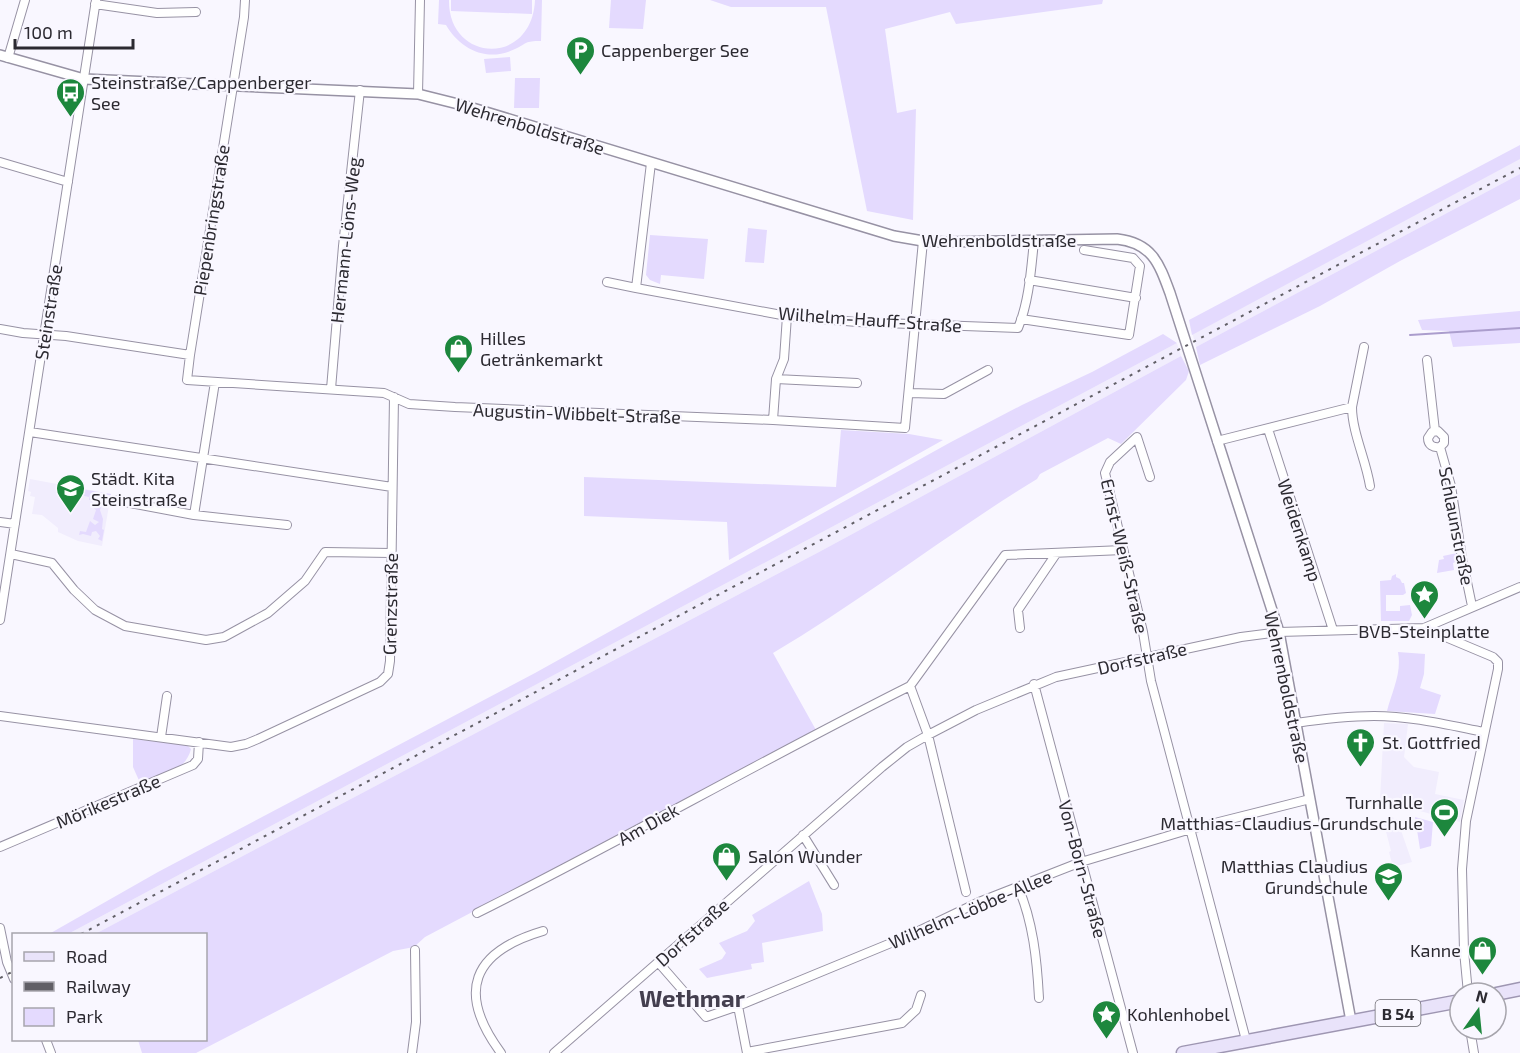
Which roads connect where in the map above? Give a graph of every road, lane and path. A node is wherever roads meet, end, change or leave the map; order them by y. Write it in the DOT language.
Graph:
graph roads {
  1 [pos="25,0"];
  2 [pos="245,0"];
  3 [pos="420,0"];
  4 [pos="95,2"];
  5 [pos="196,12"];
  6 [pos="4,56"];
  7 [pos="84,79"];
  8 [pos="233,86"];
  9 [pos="360,90"];
  10 [pos="418,94"];
  11 [pos="0,162"];
  12 [pos="651,163"];
  13 [pos="68,182"];
  14 [pos="923,241"];
  15 [pos="1034,241"];
  16 [pos="1084,250"];
  17 [pos="1029,280"];
  18 [pos="608,282"];
  19 [pos="636,288"];
  20 [pos="1136,298"];
  21 [pos="787,316"];
  22 [pos="1021,319"];
  23 [pos="915,324"];
  24 [pos="0,329"];
  25 [pos="44,335"];
  26 [pos="1364,347"];
  27 [pos="190,356"];
  28 [pos="1427,360"];
  29 [pos="988,370"];
  30 [pos="776,379"];
  31 [pos="216,382"];
  32 [pos="857,383"];
  33 [pos="331,389"];
  34 [pos="910,393"];
  35 [pos="394,397"];
  36 [pos="1352,407"];
  37 [pos="773,420"];
  38 [pos="1268,429"];
  39 [pos="1435,431"];
  40 [pos="30,432"];
  41 [pos="1217,441"];
  42 [pos="1440,447"];
  43 [pos="204,458"];
  44 [pos="1150,477"];
  45 [pos="1370,486"];
  46 [pos="392,487"];
  47 [pos="114,500"];
  48 [pos="194,515"];
  49 [pos="0,522"];
  50 [pos="15,524"];
  51 [pos="287,525"];
  52 [pos="1123,550"];
  53 [pos="391,553"];
  54 [pos="10,554"];
  55 [pos="1056,554"];
  56 [pos="1520,587"];
  57 [pos="1473,606"];
  58 [pos="0,620"];
  59 [pos="1020,628"];
  60 [pos="1424,628"];
  61 [pos="1333,630"];
  62 [pos="1279,632"];
  63 [pos="1147,658"];
  64 [pos="1034,684"];
  65 [pos="910,686"];
  66 [pos="166,696"];
  67 [pos="0,716"];
  68 [pos="1296,723"];
  69 [pos="1484,732"];
  70 [pos="928,735"];
  71 [pos="160,737"];
  72 [pos="199,742"];
  73 [pos="1310,799"];
  74 [pos="1191,829"];
  75 [pos="803,835"];
  76 [pos="0,847"];
  77 [pos="1081,862"];
  78 [pos="834,885"];
  79 [pos="1018,886"];
  80 [pos="966,892"];
  81 [pos="477,913"];
  82 [pos="0,928"];
  83 [pos="543,931"];
  84 [pos="415,950"];
  85 [pos="4,962"];
  86 [pos="658,962"];
  87 [pos="12,976"];
  88 [pos="1467,981"];
  89 [pos="921,995"];
  90 [pos="1039,998"];
  91 [pos="1448,1003"];
  92 [pos="738,1006"];
  93 [pos="1351,1021"];
  94 [pos="1246,1040"];
  95 [pos="412,1053"];
  96 [pos="501,1053"];
  97 [pos="554,1053"];
  98 [pos="747,1053"];
  99 [pos="1133,1053"];
  100 [pos="1183,1053"];
  1 -- 6 [label="street"];
  2 -- 8 [label="street, Piepenbringstraße"];
  3 -- 10 [label="street"];
  4 -- 5 [label="street, Steinstraße"];
  4 -- 7 [label="street, Steinstraße"];
  6 -- 7 [label="street, Wehrenboldstraße"];
  7 -- 8 [label="street, Wehrenboldstraße"];
  7 -- 13 [label="street, Steinstraße"];
  8 -- 9 [label="street, Wehrenboldstraße"];
  8 -- 27 [label="street, Piepenbringstraße"];
  9 -- 10 [label="street, Wehrenboldstraße"];
  9 -- 33 [label="street, Hermann-Löns-Weg"];
  10 -- 12 [label="street, Wehrenboldstraße"];
  11 -- 13 [label="street"];
  12 -- 14 [label="street, Wehrenboldstraße"];
  12 -- 19 [label="street"];
  13 -- 25 [label="street, Steinstraße"];
  14 -- 15 [label="street, Wehrenboldstraße"];
  14 -- 23 [label="street, Augustin-Wibbelt-Straße"];
  15 -- 17 [label="street"];
  15 -- 41 [label="street, Wehrenboldstraße"];
  16 -- 20 [label="street"];
  17 -- 20 [label="street"];
  17 -- 22 [label="street"];
  18 -- 19 [label="street, Wilhelm-Hauff-Straße"];
  19 -- 21 [label="street, Wilhelm-Hauff-Straße"];
  20 -- 22 [label="street"];
  21 -- 23 [label="street, Wilhelm-Hauff-Straße"];
  21 -- 30 [label="street"];
  22 -- 23 [label="street, Wilhelm-Hauff-Straße"];
  23 -- 34 [label="street, Augustin-Wibbelt-Straße"];
  24 -- 25 [label="street"];
  25 -- 27 [label="street"];
  25 -- 40 [label="street, Steinstraße"];
  26 -- 36 [label="street"];
  27 -- 31 [label="street, Augustin-Wibbelt-Straße"];
  28 -- 39 [label="street, Schlaunstraße"];
  29 -- 34 [label="street"];
  30 -- 32 [label="street"];
  30 -- 37 [label="street"];
  31 -- 33 [label="street, Augustin-Wibbelt-Straße"];
  31 -- 43 [label="street"];
  33 -- 35 [label="street, Augustin-Wibbelt-Straße"];
  34 -- 37 [label="street, Augustin-Wibbelt-Straße"];
  35 -- 37 [label="street, Augustin-Wibbelt-Straße"];
  35 -- 46 [label="street, Grenzstraße"];
  36 -- 38 [label="street"];
  36 -- 45 [label="street"];
  38 -- 41 [label="street"];
  38 -- 61 [label="street, Weidenkamp"];
  39 -- 42 [label="street, Schlaunstraße"];
  39 -- 42 [label="street, Schlaunstraße"];
  40 -- 43 [label="street"];
  40 -- 50 [label="street, Steinstraße"];
  41 -- 62 [label="street, Wehrenboldstraße"];
  42 -- 57 [label="street, Schlaunstraße"];
  43 -- 46 [label="street"];
  43 -- 48 [label="street"];
  44 -- 52 [label="street, Ernst-Weiß-Straße"];
  46 -- 53 [label="street, Grenzstraße"];
  47 -- 48 [label="street"];
  48 -- 51 [label="street"];
  49 -- 50 [label="street"];
  50 -- 54 [label="street, Steinstraße"];
  52 -- 55 [label="street"];
  52 -- 63 [label="street, Ernst-Weiß-Straße"];
  53 -- 54 [label="street"];
  53 -- 72 [label="street, Grenzstraße"];
  54 -- 58 [label="street, Steinstraße"];
  55 -- 59 [label="street"];
  55 -- 65 [label="street"];
  56 -- 57 [label="street, Dorfstraße"];
  57 -- 60 [label="street, Dorfstraße"];
  60 -- 61 [label="street, Dorfstraße"];
  60 -- 69 [label="street"];
  61 -- 62 [label="street, Dorfstraße"];
  62 -- 63 [label="street, Dorfstraße"];
  62 -- 68 [label="street, Wehrenboldstraße"];
  63 -- 64 [label="street, Dorfstraße"];
  63 -- 74 [label="street, Ernst-Weiß-Straße"];
  64 -- 70 [label="street, Dorfstraße"];
  64 -- 77 [label="street, Von-Born-Straße"];
  65 -- 70 [label="street"];
  65 -- 81 [label="street, Am Diek"];
  66 -- 71 [label="street"];
  67 -- 71 [label="street, Grenzstraße"];
  68 -- 69 [label="street"];
  68 -- 73 [label="street, Wehrenboldstraße"];
  69 -- 88 [label="street"];
  70 -- 75 [label="street, Dorfstraße"];
  70 -- 80 [label="street"];
  71 -- 72 [label="street, Grenzstraße"];
  72 -- 76 [label="street, Mörikestraße"];
  73 -- 74 [label="street, Wilhelm-Löbbe-Allee"];
  73 -- 93 [label="street, Wehrenboldstraße"];
  74 -- 77 [label="street, Wilhelm-Löbbe-Allee"];
  74 -- 94 [label="street, Ernst-Weiß-Straße"];
  75 -- 78 [label="street"];
  75 -- 86 [label="street, Dorfstraße"];
  77 -- 79 [label="street, Wilhelm-Löbbe-Allee"];
  77 -- 99 [label="street, Von-Born-Straße"];
  79 -- 90 [label="street"];
  79 -- 92 [label="street, Wilhelm-Löbbe-Allee"];
  82 -- 85 [label="street"];
  83 -- 96 [label="street"];
  84 -- 95 [label="street"];
  85 -- 87 [label="street"];
  86 -- 92 [label="street, Wilhelm-Löbbe-Allee"];
  86 -- 97 [label="street, Dorfstraße"];
  89 -- 98 [label="street"];
  91 -- 93 [label="main road, B 54"];
  92 -- 98 [label="street"];
  93 -- 94 [label="main road, B 54"];
  94 -- 100 [label="main road, B 54"];
}
